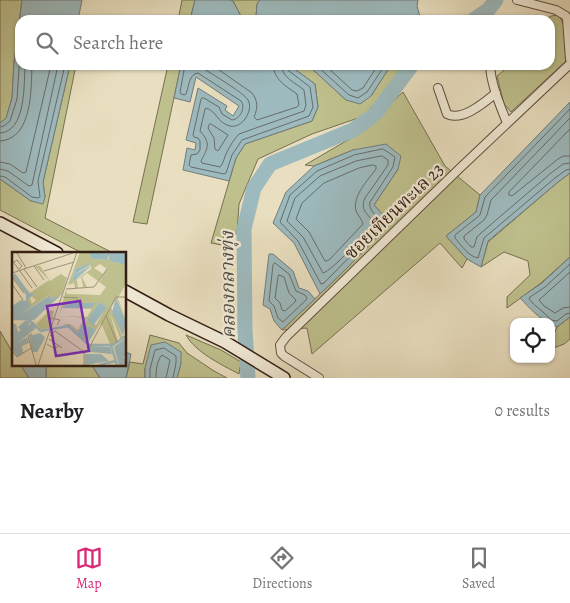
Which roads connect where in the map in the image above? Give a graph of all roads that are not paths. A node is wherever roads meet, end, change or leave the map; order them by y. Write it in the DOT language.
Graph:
graph roads {
  1 [pos="517,0"];
  2 [pos="570,59"];
  3 [pos="570,64"];
  4 [pos="491,70"];
  5 [pos="438,88"];
  6 [pos="496,93"];
  7 [pos="507,123"];
  8 [pos="0,223"];
  9 [pos="55,252"];
  10 [pos="126,292"];
  11 [pos="284,378"];
  12 [pos="319,378"];
  1 -- 2 [label="street"];
  3 -- 7 [label="street, ซอยเทียนทะเล 23"];
  4 -- 6 [label="street"];
  5 -- 6 [label="street"];
  6 -- 7 [label="street"];
  7 -- 12 [label="street, ซอยเทียนทะเล 23"];
  8 -- 9 [label="main road"];
  10 -- 11 [label="main road"];
}
